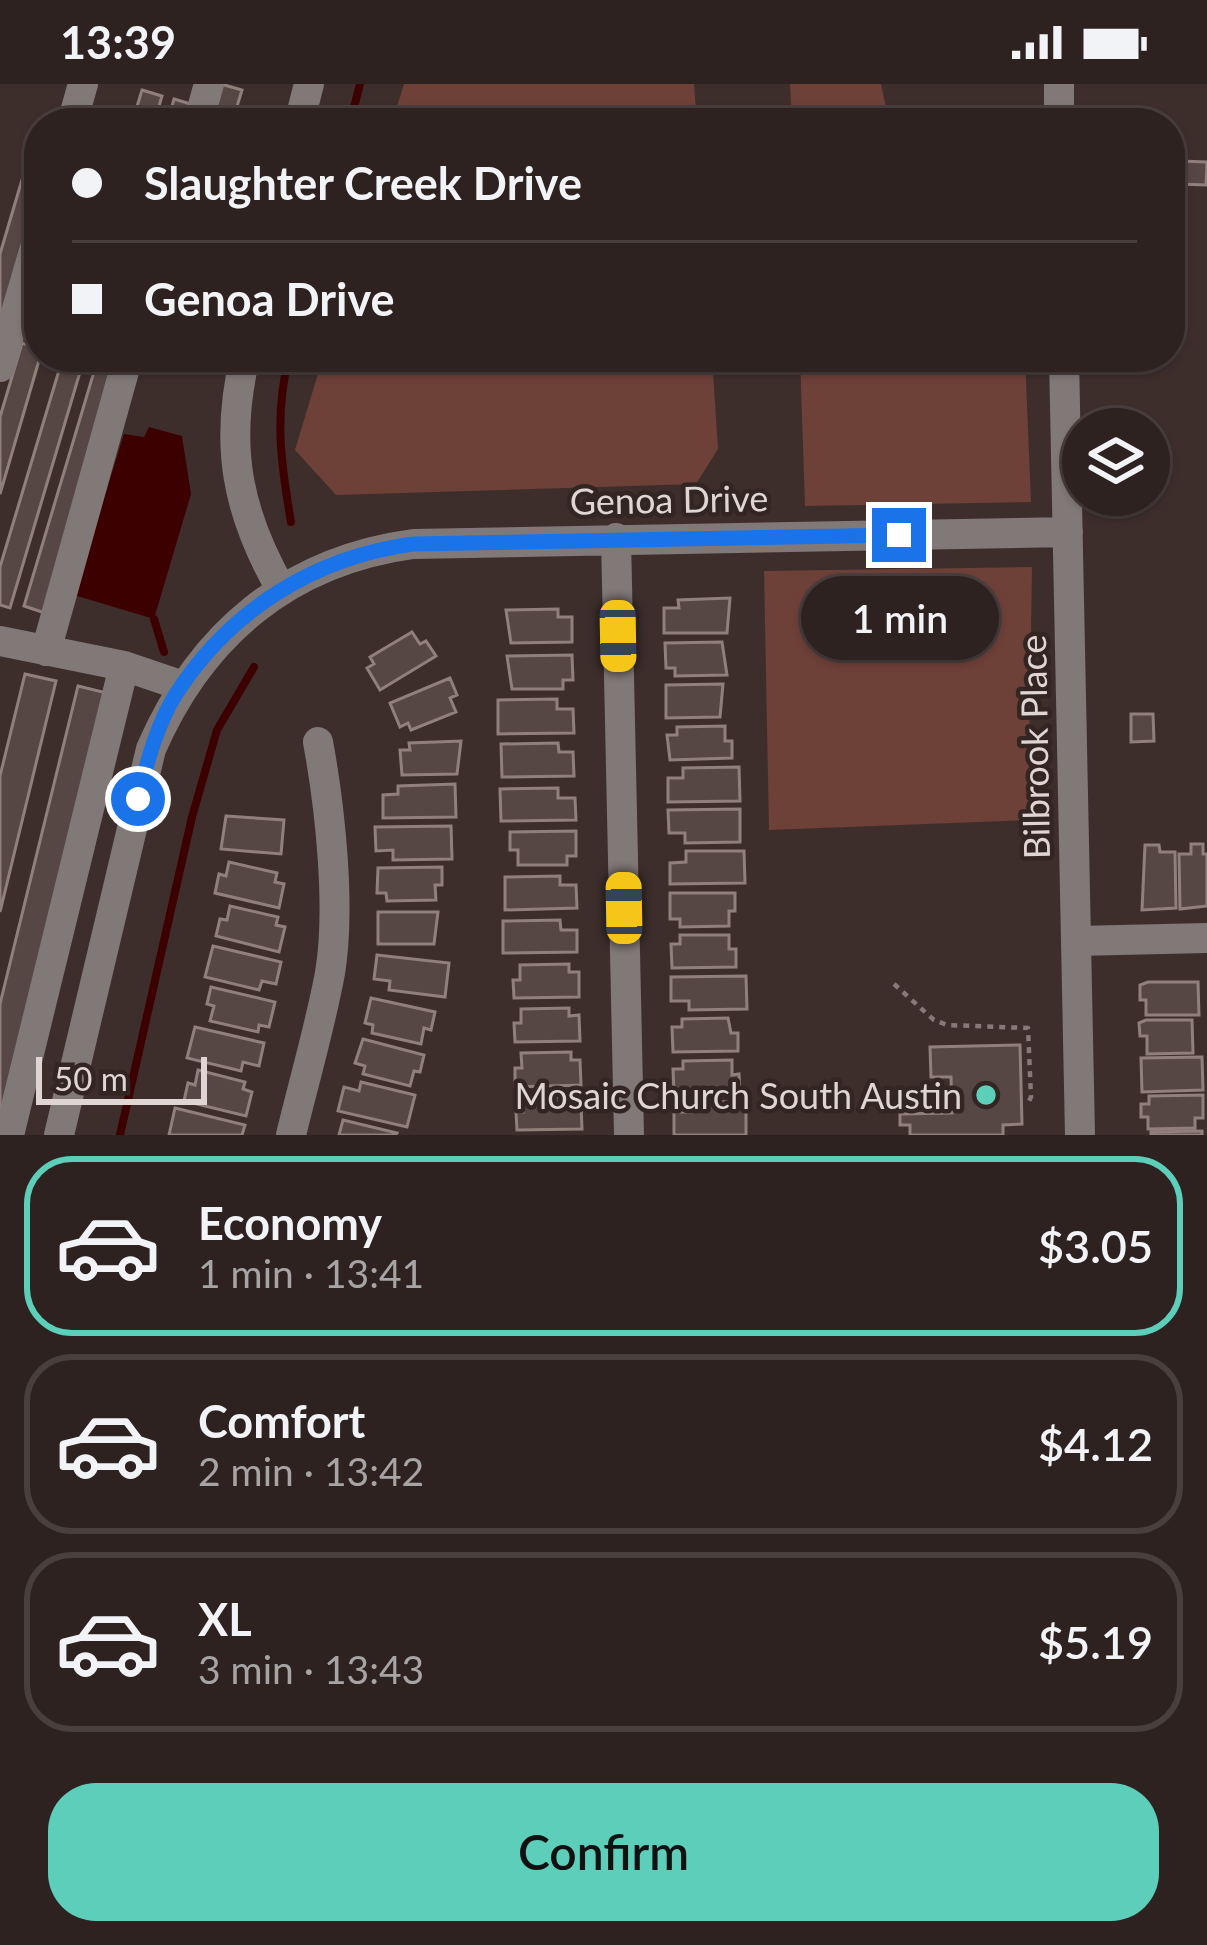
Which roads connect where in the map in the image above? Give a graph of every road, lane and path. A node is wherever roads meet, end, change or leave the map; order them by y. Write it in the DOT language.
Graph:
graph roads {
  1 [pos="24,285"];
  2 [pos="0,367"];
  3 [pos="124,372"];
  4 [pos="242,372"];
  5 [pos="1064,372"];
  6 [pos="1068,532"];
  7 [pos="616,538"];
  8 [pos="281,589"];
  9 [pos="0,641"];
  10 [pos="46,650"];
  11 [pos="124,666"];
  12 [pos="183,686"];
  13 [pos="318,742"];
  14 [pos="1207,938"];
  15 [pos="1076,940"];
  16 [pos="894,984"];
  17 [pos="1027,1105"];
  18 [pos="9,1135"];
  19 [pos="59,1135"];
  20 [pos="291,1135"];
  21 [pos="629,1135"];
  22 [pos="1080,1135"];
  1 -- 2 [label="street"];
  3 -- 10 [label="street"];
  4 -- 8 [label="street"];
  5 -- 6 [label="street, Bilbrook Place"];
  6 -- 7 [label="street, Genoa Drive"];
  6 -- 15 [label="street, Bilbrook Place"];
  7 -- 8 [label="street, Genoa Drive"];
  7 -- 21 [label="street"];
  8 -- 12 [label="street, Genoa Drive"];
  9 -- 10 [label="street"];
  10 -- 11 [label="street"];
  11 -- 12 [label="street"];
  11 -- 18 [label="street"];
  12 -- 19 [label="street, Genoa Drive"];
  13 -- 20 [label="street"];
  14 -- 15 [label="street"];
  15 -- 22 [label="street, Bilbrook Place"];
  16 -- 17 [label="path"];
}
